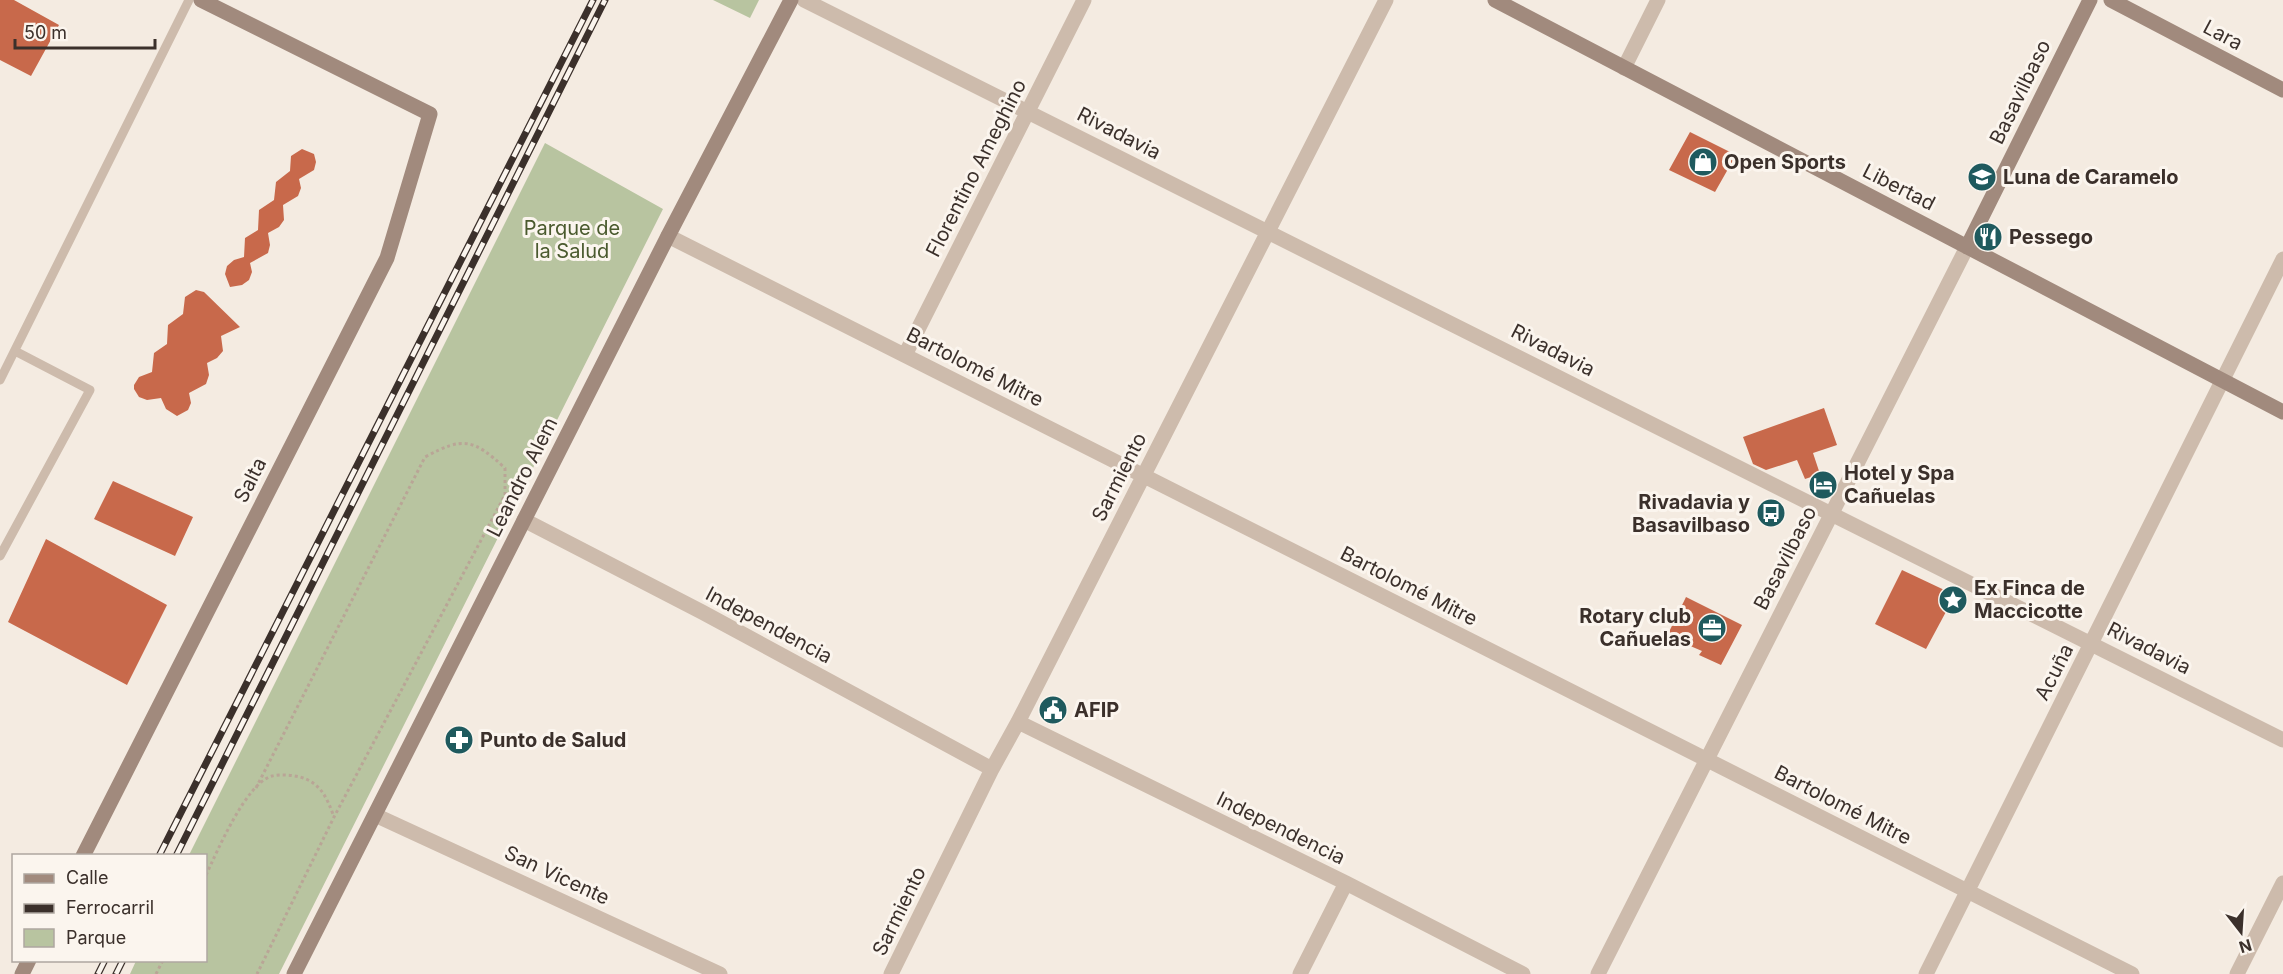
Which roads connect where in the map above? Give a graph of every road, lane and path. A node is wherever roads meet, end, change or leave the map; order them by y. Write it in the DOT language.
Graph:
graph roads {
  1 [pos="189,0"];
  2 [pos="201,0"];
  3 [pos="791,0"];
  4 [pos="804,0"];
  5 [pos="1084,0"];
  6 [pos="1386,0"];
  7 [pos="1495,0"];
  8 [pos="1658,0"];
  9 [pos="2090,0"];
  10 [pos="2111,0"];
  11 [pos="1624,68"];
  12 [pos="2283,90"];
  13 [pos="1028,111"];
  14 [pos="1268,231"];
  15 [pos="668,236"];
  16 [pos="1967,247"];
  17 [pos="2283,259"];
  18 [pos="15,351"];
  19 [pos="905,355"];
  20 [pos="0,380"];
  21 [pos="2222,381"];
  22 [pos="2283,412"];
  23 [pos="1143,476"];
  24 [pos="1831,513"];
  25 [pos="524,520"];
  26 [pos="0,556"];
  27 [pos="2092,643"];
  28 [pos="1018,722"];
  29 [pos="2283,740"];
  30 [pos="1707,760"];
  31 [pos="992,769"];
  32 [pos="256,788"];
  33 [pos="375,815"];
  34 [pos="334,817"];
  35 [pos="84,854"];
  36 [pos="207,873"];
  37 [pos="1346,883"];
  38 [pos="2283,883"];
  39 [pos="1968,890"];
  40 [pos="257,974"];
  41 [pos="294,974"];
  42 [pos="720,974"];
  43 [pos="891,974"];
  44 [pos="1300,974"];
  45 [pos="1523,974"];
  46 [pos="1598,974"];
  47 [pos="1926,974"];
  48 [pos="2132,974"];
  49 [pos="2237,974"];
  1 -- 18 [label="lane"];
  2 -- 35 [label="street, Salta"];
  3 -- 15 [label="street, Leandro Alem"];
  4 -- 13 [label="street, Rivadavia"];
  5 -- 13 [label="street, Florentino Ameghino"];
  6 -- 14 [label="street, Sarmiento"];
  7 -- 11 [label="street, Libertad"];
  8 -- 11 [label="street"];
  9 -- 16 [label="street, Basavilbaso"];
  10 -- 12 [label="street, Lara"];
  11 -- 16 [label="street, Libertad"];
  13 -- 14 [label="street, Rivadavia"];
  13 -- 19 [label="street, Florentino Ameghino"];
  14 -- 23 [label="street, Sarmiento"];
  14 -- 24 [label="street, Rivadavia"];
  15 -- 19 [label="street, Bartolomé Mitre"];
  15 -- 25 [label="street, Leandro Alem"];
  16 -- 21 [label="street, Libertad"];
  16 -- 24 [label="street, Basavilbaso"];
  17 -- 21 [label="street, Acuña"];
  18 -- 20 [label="lane"];
  18 -- 26 [label="lane"];
  19 -- 23 [label="street, Bartolomé Mitre"];
  21 -- 22 [label="street, Libertad"];
  21 -- 27 [label="street, Acuña"];
  23 -- 28 [label="street, Sarmiento"];
  23 -- 30 [label="street, Bartolomé Mitre"];
  24 -- 27 [label="street, Rivadavia"];
  24 -- 30 [label="street, Basavilbaso"];
  25 -- 31 [label="street, Independencia"];
  25 -- 33 [label="street, Leandro Alem"];
  27 -- 29 [label="street, Rivadavia"];
  27 -- 39 [label="street, Acuña"];
  28 -- 31 [label="street, Sarmiento"];
  28 -- 37 [label="street, Independencia"];
  30 -- 39 [label="street, Bartolomé Mitre"];
  30 -- 46 [label="street, Basavilbaso"];
  31 -- 43 [label="street, Sarmiento"];
  32 -- 34 [label="path"];
  32 -- 34 [label="path"];
  32 -- 36 [label="path"];
  33 -- 41 [label="street, Leandro Alem"];
  33 -- 42 [label="street, San Vicente"];
  34 -- 40 [label="path"];
  37 -- 44 [label="street"];
  37 -- 45 [label="street, Independencia"];
  38 -- 49 [label="street"];
  39 -- 47 [label="street, Acuña"];
  39 -- 48 [label="street, Bartolomé Mitre"];
}
